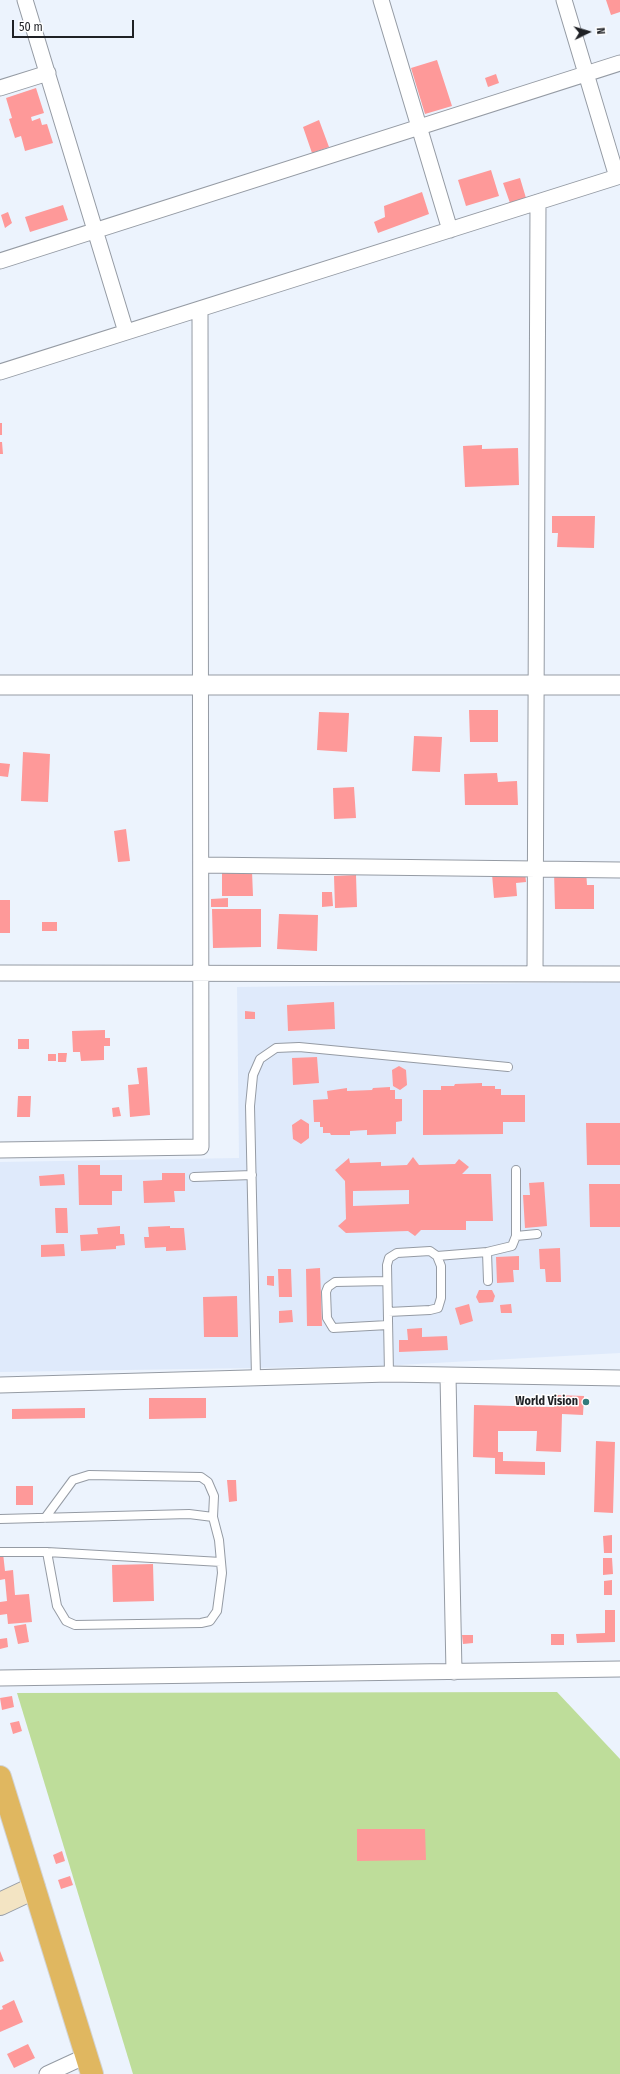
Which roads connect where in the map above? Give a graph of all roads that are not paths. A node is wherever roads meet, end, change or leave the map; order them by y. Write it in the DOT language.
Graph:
graph roads {
  1 [pos="25,0"];
  2 [pos="380,0"];
  3 [pos="564,0"];
  4 [pos="620,63"];
  5 [pos="48,73"];
  6 [pos="586,74"];
  7 [pos="0,88"];
  8 [pos="419,127"];
  9 [pos="538,202"];
  10 [pos="450,230"];
  11 [pos="95,231"];
  12 [pos="0,261"];
  13 [pos="200,309"];
  14 [pos="126,332"];
  15 [pos="0,372"];
  16 [pos="200,684"];
  17 [pos="0,685"];
  18 [pos="536,685"];
  19 [pos="620,686"];
  20 [pos="201,865"];
  21 [pos="535,869"];
  22 [pos="620,870"];
  23 [pos="0,973"];
  24 [pos="201,973"];
  25 [pos="535,973"];
  26 [pos="620,974"];
  27 [pos="508,1067"];
  28 [pos="0,1150"];
  29 [pos="516,1170"];
  30 [pos="252,1175"];
  31 [pos="194,1177"];
  32 [pos="537,1234"];
  33 [pos="516,1236"];
  34 [pos="487,1252"];
  35 [pos="437,1256"];
  36 [pos="387,1281"];
  37 [pos="488,1281"];
  38 [pos="388,1312"];
  39 [pos="388,1326"];
  40 [pos="389,1374"];
  41 [pos="256,1376"];
  42 [pos="448,1376"];
  43 [pos="620,1378"];
  44 [pos="0,1385"];
  45 [pos="213,1517"];
  46 [pos="45,1518"];
  47 [pos="0,1519"];
  48 [pos="0,1552"];
  49 [pos="47,1552"];
  50 [pos="221,1562"];
  51 [pos="620,1669"];
  52 [pos="454,1672"];
  53 [pos="0,1678"];
  54 [pos="0,1777"];
  55 [pos="34,1888"];
  56 [pos="0,1904"];
  57 [pos="89,2065"];
  58 [pos="47,2074"];
  1 -- 5 [label="street"];
  2 -- 8 [label="street"];
  3 -- 6 [label="street"];
  4 -- 6 [label="street"];
  5 -- 7 [label="street"];
  5 -- 11 [label="street"];
  6 -- 8 [label="street"];
  6 -- 9 [label="street"];
  8 -- 10 [label="street"];
  8 -- 11 [label="street"];
  9 -- 10 [label="street"];
  9 -- 18 [label="street"];
  10 -- 13 [label="street"];
  11 -- 12 [label="street"];
  11 -- 14 [label="street"];
  13 -- 14 [label="street"];
  13 -- 16 [label="street"];
  14 -- 15 [label="street"];
  16 -- 17 [label="street"];
  16 -- 18 [label="street"];
  16 -- 20 [label="street"];
  18 -- 19 [label="street"];
  18 -- 21 [label="street"];
  20 -- 21 [label="street"];
  20 -- 24 [label="street"];
  21 -- 22 [label="street"];
  21 -- 25 [label="street"];
  23 -- 24 [label="street"];
  24 -- 25 [label="street"];
  24 -- 28 [label="street"];
  25 -- 26 [label="street"];
  27 -- 30 [label="lane"];
  29 -- 33 [label="lane"];
  30 -- 31 [label="lane"];
  30 -- 41 [label="lane"];
  32 -- 33 [label="lane"];
  33 -- 34 [label="lane"];
  34 -- 35 [label="lane"];
  34 -- 37 [label="lane"];
  35 -- 36 [label="lane"];
  35 -- 38 [label="lane"];
  36 -- 38 [label="lane"];
  36 -- 39 [label="lane"];
  38 -- 39 [label="lane"];
  39 -- 40 [label="lane"];
  40 -- 41 [label="street"];
  40 -- 42 [label="street"];
  41 -- 44 [label="street"];
  42 -- 43 [label="street"];
  42 -- 52 [label="street"];
  45 -- 46 [label="lane"];
  45 -- 46 [label="lane"];
  45 -- 50 [label="lane"];
  46 -- 47 [label="lane"];
  48 -- 49 [label="lane"];
  49 -- 50 [label="lane"];
  49 -- 50 [label="lane"];
  51 -- 52 [label="street"];
  52 -- 53 [label="street"];
  54 -- 55 [label="highway"];
  55 -- 56 [label="main road"];
  55 -- 57 [label="highway"];
  57 -- 58 [label="street"];
}
